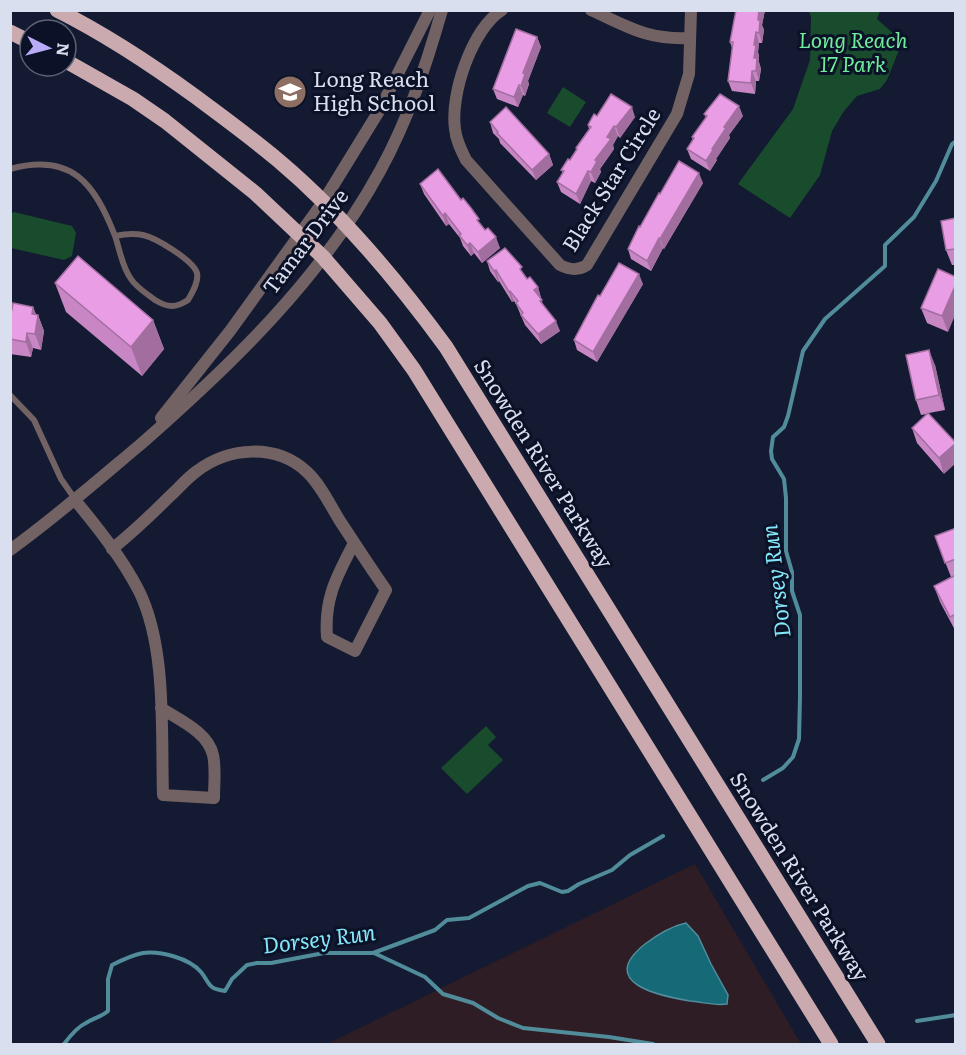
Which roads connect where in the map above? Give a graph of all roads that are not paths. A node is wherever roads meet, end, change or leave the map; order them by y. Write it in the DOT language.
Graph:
graph roads {
  1 [pos="57,10"];
  2 [pos="430,10"];
  3 [pos="442,10"];
  4 [pos="502,10"];
  5 [pos="591,10"];
  6 [pos="691,10"];
  7 [pos="690,38"];
  8 [pos="78,68"];
  9 [pos="10,169"];
  10 [pos="323,202"];
  11 [pos="347,225"];
  12 [pos="300,235"];
  13 [pos="115,236"];
  14 [pos="323,257"];
  15 [pos="10,395"];
  16 [pos="132,451"];
  17 [pos="75,500"];
  18 [pos="354,543"];
  19 [pos="112,549"];
  20 [pos="10,550"];
  21 [pos="160,708"];
  22 [pos="831,1044"];
  23 [pos="878,1044"];
  1 -- 10 [label="main road, Snowden River Parkway"];
  2 -- 10 [label="street, Tamar Drive"];
  3 -- 11 [label="street, Tamar Drive"];
  4 -- 7 [label="street, Black Star Circle"];
  5 -- 7 [label="street"];
  6 -- 7 [label="street, Black Star Circle"];
  8 -- 12 [label="main road"];
  9 -- 13 [label="lane"];
  10 -- 11 [label="main road, Snowden River Parkway"];
  10 -- 12 [label="street, Tamar Drive"];
  11 -- 14 [label="street, Tamar Drive"];
  11 -- 23 [label="main road, Snowden River Parkway"];
  12 -- 14 [label="main road"];
  12 -- 16 [label="street, Tamar Drive"];
  13 -- 13 [label="lane"];
  14 -- 16 [label="street, Tamar Drive"];
  14 -- 22 [label="main road"];
  15 -- 17 [label="lane"];
  16 -- 17 [label="street, Tamar Drive"];
  17 -- 19 [label="street"];
  17 -- 20 [label="street, Tamar Drive"];
  18 -- 18 [label="street"];
  18 -- 19 [label="street"];
  19 -- 21 [label="street"];
  21 -- 21 [label="street"];
}
